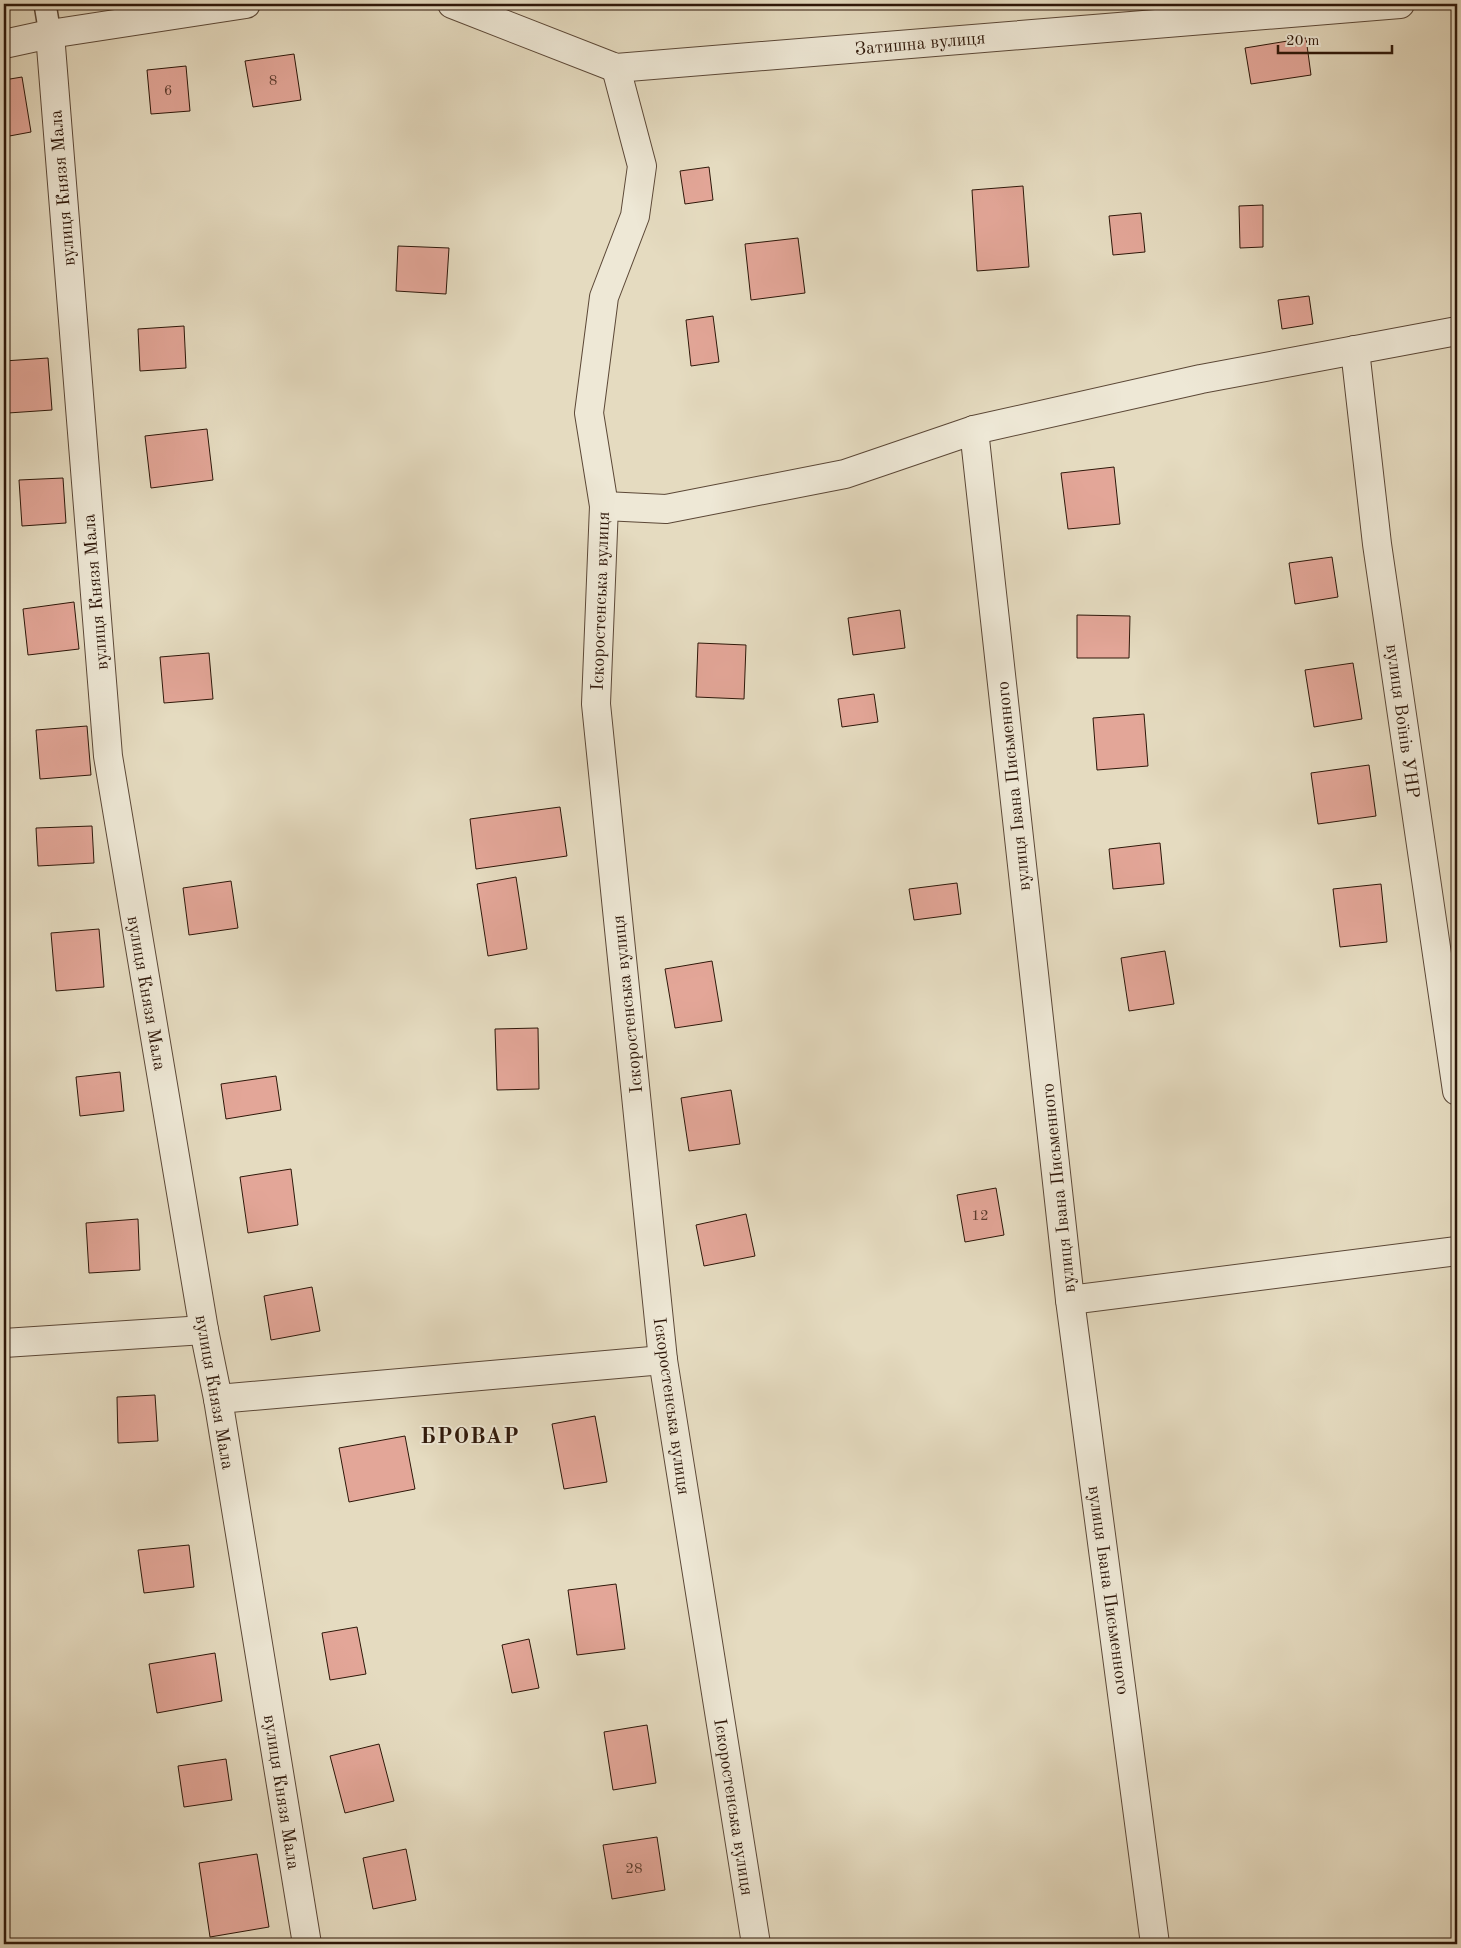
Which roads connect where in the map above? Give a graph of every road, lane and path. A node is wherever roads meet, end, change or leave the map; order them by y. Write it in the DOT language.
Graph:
graph roads {
  1 [pos="45,4"];
  2 [pos="246,4"];
  3 [pos="452,4"];
  4 [pos="1400,4"];
  5 [pos="50,34"];
  6 [pos="4,44"];
  7 [pos="616,68"];
  8 [pos="1457,331"];
  9 [pos="1355,350"];
  10 [pos="974,430"];
  11 [pos="604,506"];
  12 [pos="1457,1091"];
  13 [pos="1457,1251"];
  14 [pos="1070,1300"];
  15 [pos="204,1330"];
  16 [pos="4,1343"];
  17 [pos="663,1360"];
  18 [pos="218,1399"];
  19 [pos="307,1944"];
  20 [pos="756,1944"];
  21 [pos="1155,1944"];
  1 -- 5 [label="lane"];
  2 -- 5 [label="street"];
  3 -- 7 [label="street, Затишна вулиця"];
  4 -- 7 [label="street, Затишна вулиця"];
  5 -- 6 [label="street"];
  5 -- 15 [label="street, вулиця Князя Мала"];
  7 -- 11 [label="street, Іскоростенська вулиця"];
  8 -- 9 [label="street"];
  9 -- 10 [label="street"];
  9 -- 12 [label="street, вулиця Воїнів УНР"];
  10 -- 11 [label="street"];
  10 -- 14 [label="street, вулиця Івана Письменного"];
  11 -- 17 [label="street, Іскоростенська вулиця"];
  13 -- 14 [label="street"];
  14 -- 21 [label="street, вулиця Івана Письменного"];
  15 -- 16 [label="street"];
  15 -- 18 [label="street, вулиця Князя Мала"];
  17 -- 18 [label="street"];
  17 -- 20 [label="street, Іскоростенська вулиця"];
  18 -- 19 [label="street, вулиця Князя Мала"];
}
